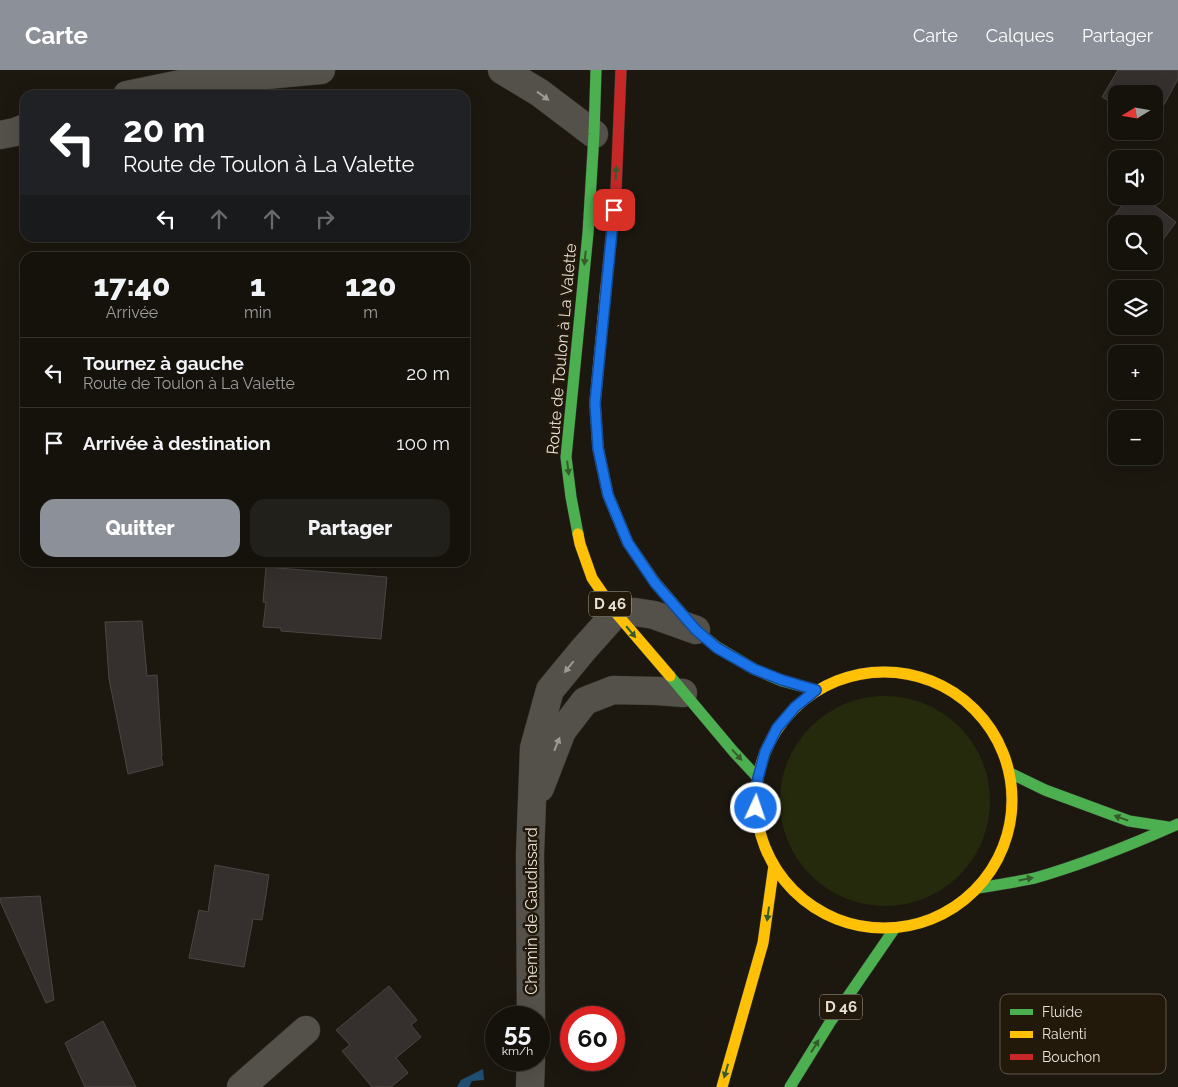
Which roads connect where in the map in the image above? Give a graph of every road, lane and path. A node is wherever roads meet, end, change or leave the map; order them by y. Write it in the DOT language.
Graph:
graph roads {
  1 [pos="321,70"];
  2 [pos="502,70"];
  3 [pos="596,70"];
  4 [pos="621,70"];
  5 [pos="151,90"];
  6 [pos="20,130"];
  7 [pos="594,134"];
  8 [pos="0,135"];
  9 [pos="616,613"];
  10 [pos="696,630"];
  11 [pos="816,690"];
  12 [pos="683,693"];
  13 [pos="1010,773"];
  14 [pos="758,778"];
  15 [pos="533,805"];
  16 [pos="1173,826"];
  17 [pos="774,865"];
  18 [pos="978,888"];
  19 [pos="895,928"];
  20 [pos="531,1006"];
  21 [pos="306,1030"];
  22 [pos="530,1071"];
  23 [pos="240,1087"];
  24 [pos="530,1087"];
  25 [pos="722,1087"];
  26 [pos="790,1087"];
  1 -- 5 [label="street"];
  2 -- 7 [label="street, one-way"];
  3 -- 7 [label="main road, Route de Toulon à La Valette / D 46"];
  10 -- 4 [label="main road, one-way"];
  6 -- 8 [label="street"];
  7 -- 9 [label="main road, Route de Toulon à La Valette / D 46, one-way"];
  9 -- 10 [label="street"];
  9 -- 12 [label="main road, Route de Toulon à La Valette / D 46, one-way"];
  9 -- 15 [label="street, Chemin de Gaudissard, one-way"];
  10 -- 11 [label="main road"];
  11 -- 13 [label="main road"];
  11 -- 14 [label="main road"];
  12 -- 14 [label="main road, Route de Toulon à La Valette / D 46, one-way"];
  15 -- 12 [label="street, one-way"];
  16 -- 13 [label="main road, one-way"];
  13 -- 18 [label="main road"];
  14 -- 17 [label="main road"];
  15 -- 20 [label="street, Chemin de Gaudissard"];
  18 -- 16 [label="main road, one-way"];
  17 -- 19 [label="main road"];
  17 -- 25 [label="main road, one-way"];
  18 -- 19 [label="main road"];
  26 -- 19 [label="main road, D 46, one-way"];
  21 -- 23 [label="street"];
  22 -- 24 [label="street"];
}
